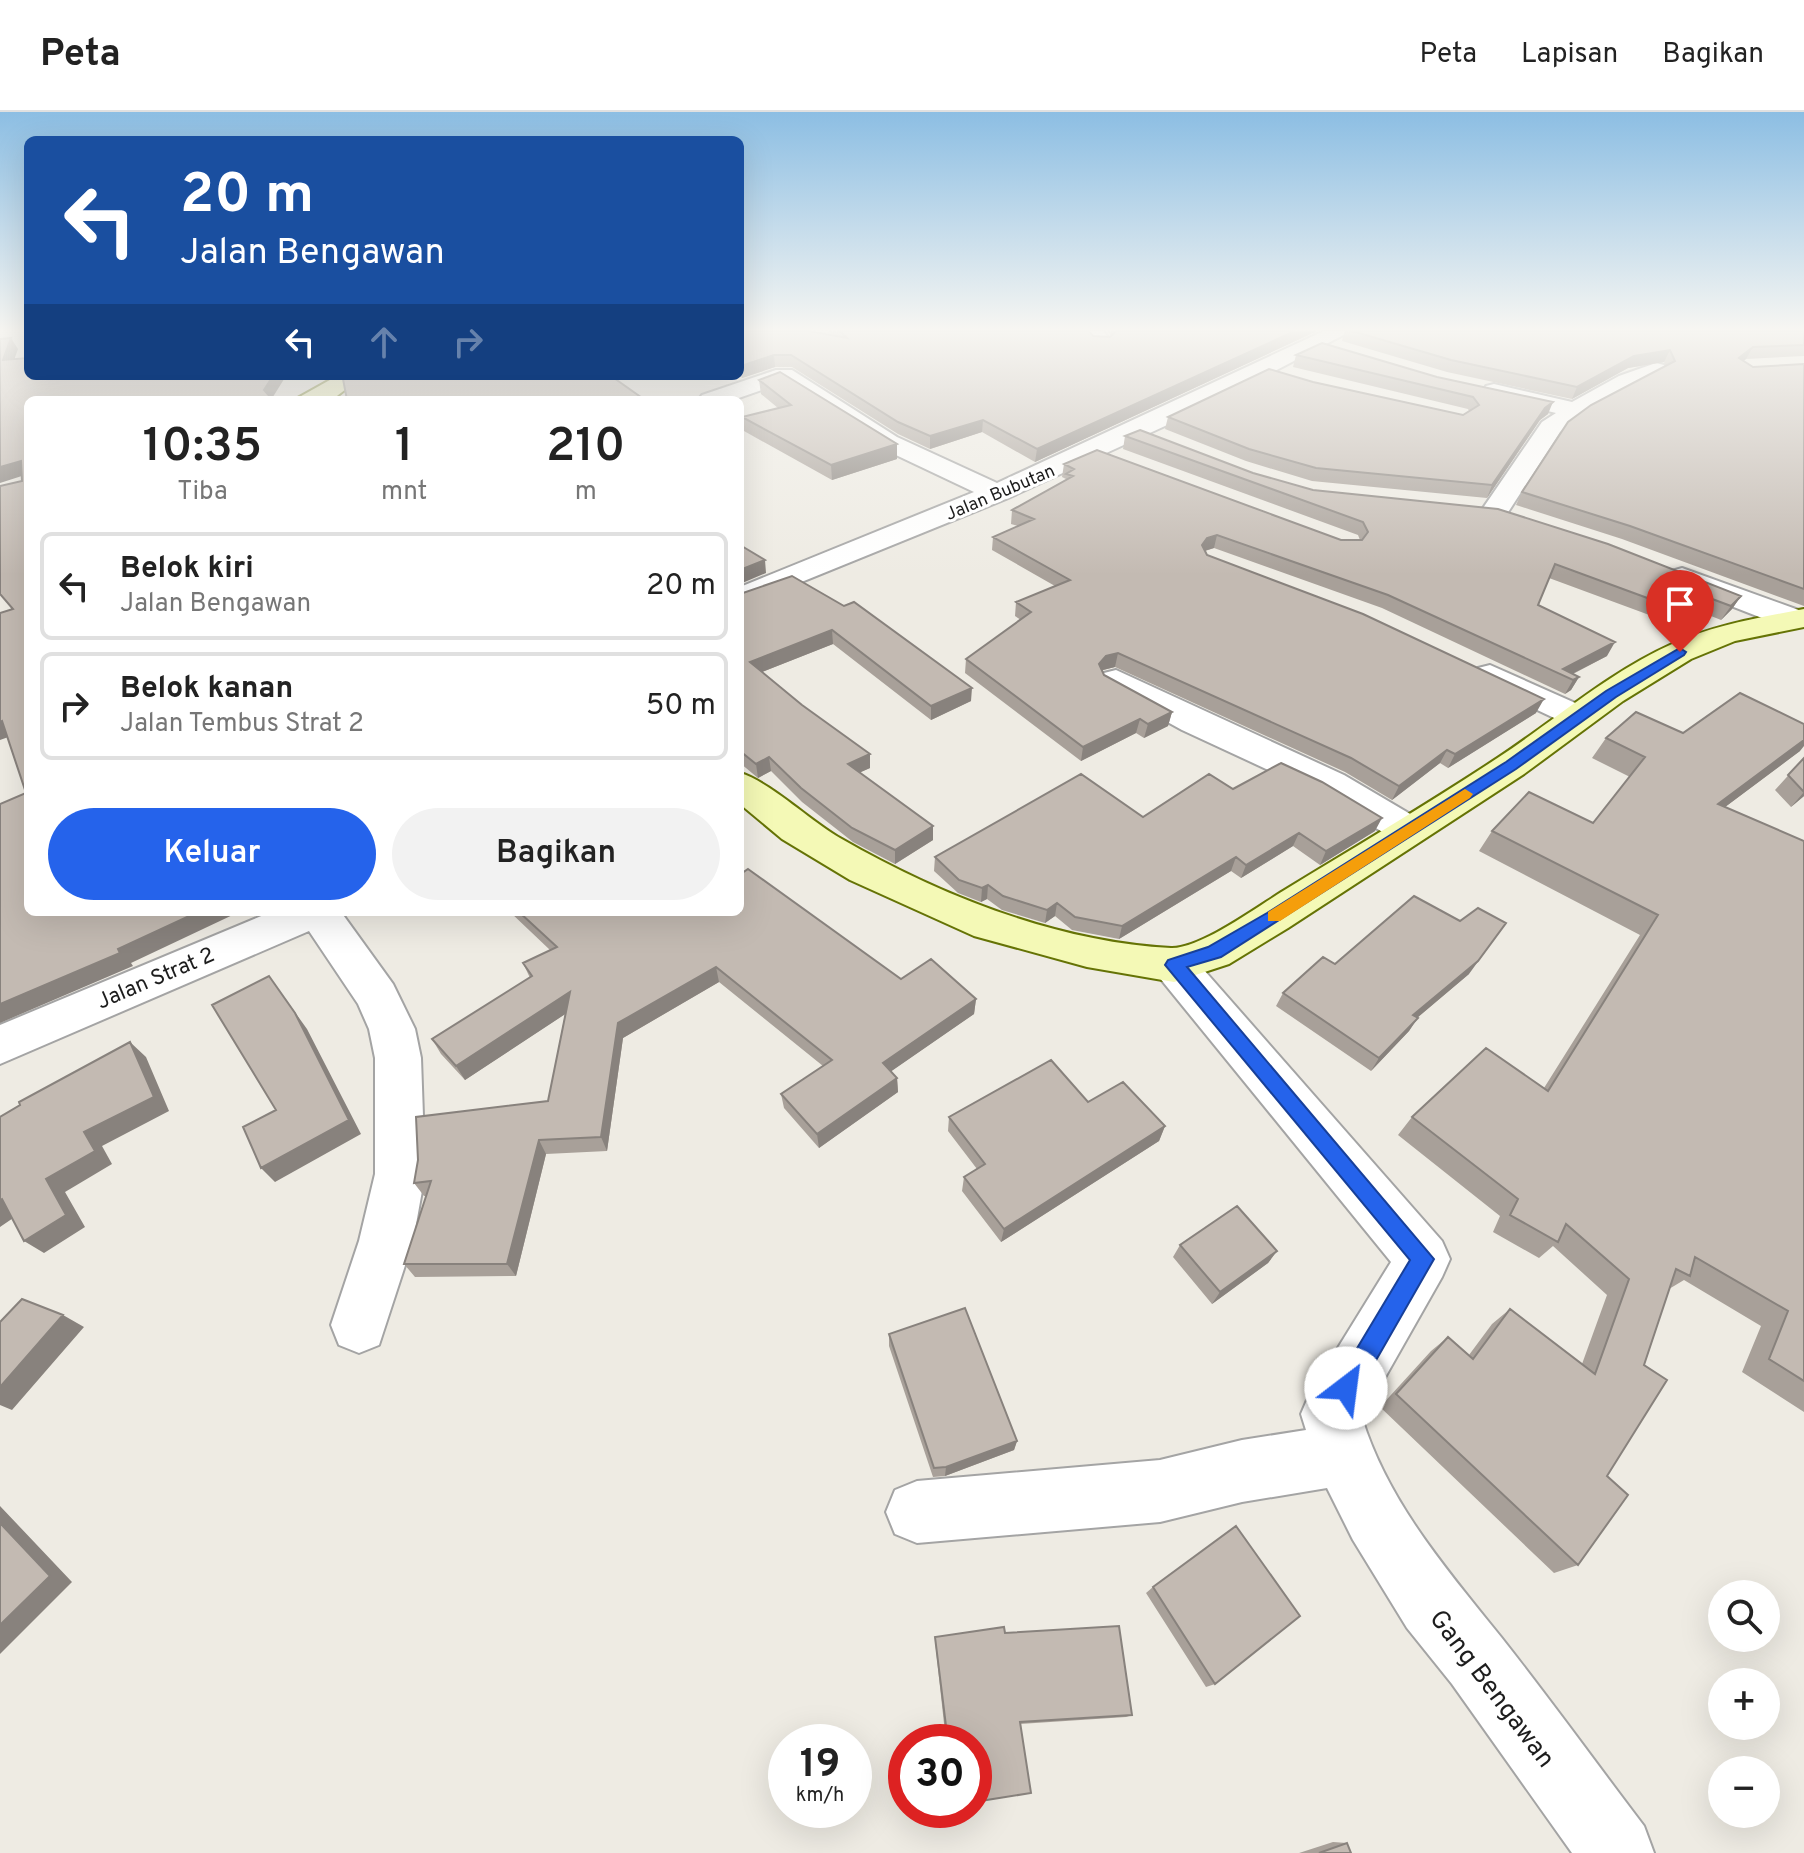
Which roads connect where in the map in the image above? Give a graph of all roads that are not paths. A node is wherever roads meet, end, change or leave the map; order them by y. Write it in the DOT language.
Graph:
graph roads {
  1 [pos="842,412"];
  2 [pos="1179,412"];
  3 [pos="1572,412"];
  4 [pos="1140,431"];
  5 [pos="1167,442"];
  6 [pos="1098,451"];
  7 [pos="1134,465"];
  8 [pos="997,493"];
  9 [pos="1523,519"];
  10 [pos="1655,567"];
  11 [pos="744,596"];
  12 [pos="1800,619"];
  13 [pos="1467,664"];
  14 [pos="1116,680"];
  15 [pos="1579,717"];
  16 [pos="744,788"];
  17 [pos="1408,830"];
  18 [pos="303,916"];
  19 [pos="321,916"];
  20 [pos="1174,965"];
  21 [pos="0,1045"];
  22 [pos="359,1325"];
  23 [pos="1343,1455"];
  24 [pos="917,1512"];
  25 [pos="1617,1853"];
  1 -- 8 [label="street"];
  2 -- 4 [label="street, Jalan Bubutan"];
  3 -- 9 [label="street"];
  4 -- 5 [label="street"];
  4 -- 6 [label="street, Jalan Bubutan"];
  6 -- 7 [label="street"];
  6 -- 8 [label="street, Jalan Bubutan"];
  8 -- 11 [label="street, Jalan Bubutan"];
  10 -- 12 [label="street"];
  12 -- 15 [label="street"];
  13 -- 15 [label="street"];
  14 -- 17 [label="street"];
  15 -- 17 [label="street"];
  16 -- 20 [label="street"];
  17 -- 20 [label="street"];
  18 -- 21 [label="street, Jalan Strat 2"];
  19 -- 22 [label="street"];
  20 -- 23 [label="street, Gang Bengawan"];
  23 -- 24 [label="street"];
  23 -- 25 [label="street, Gang Bengawan"];
}
